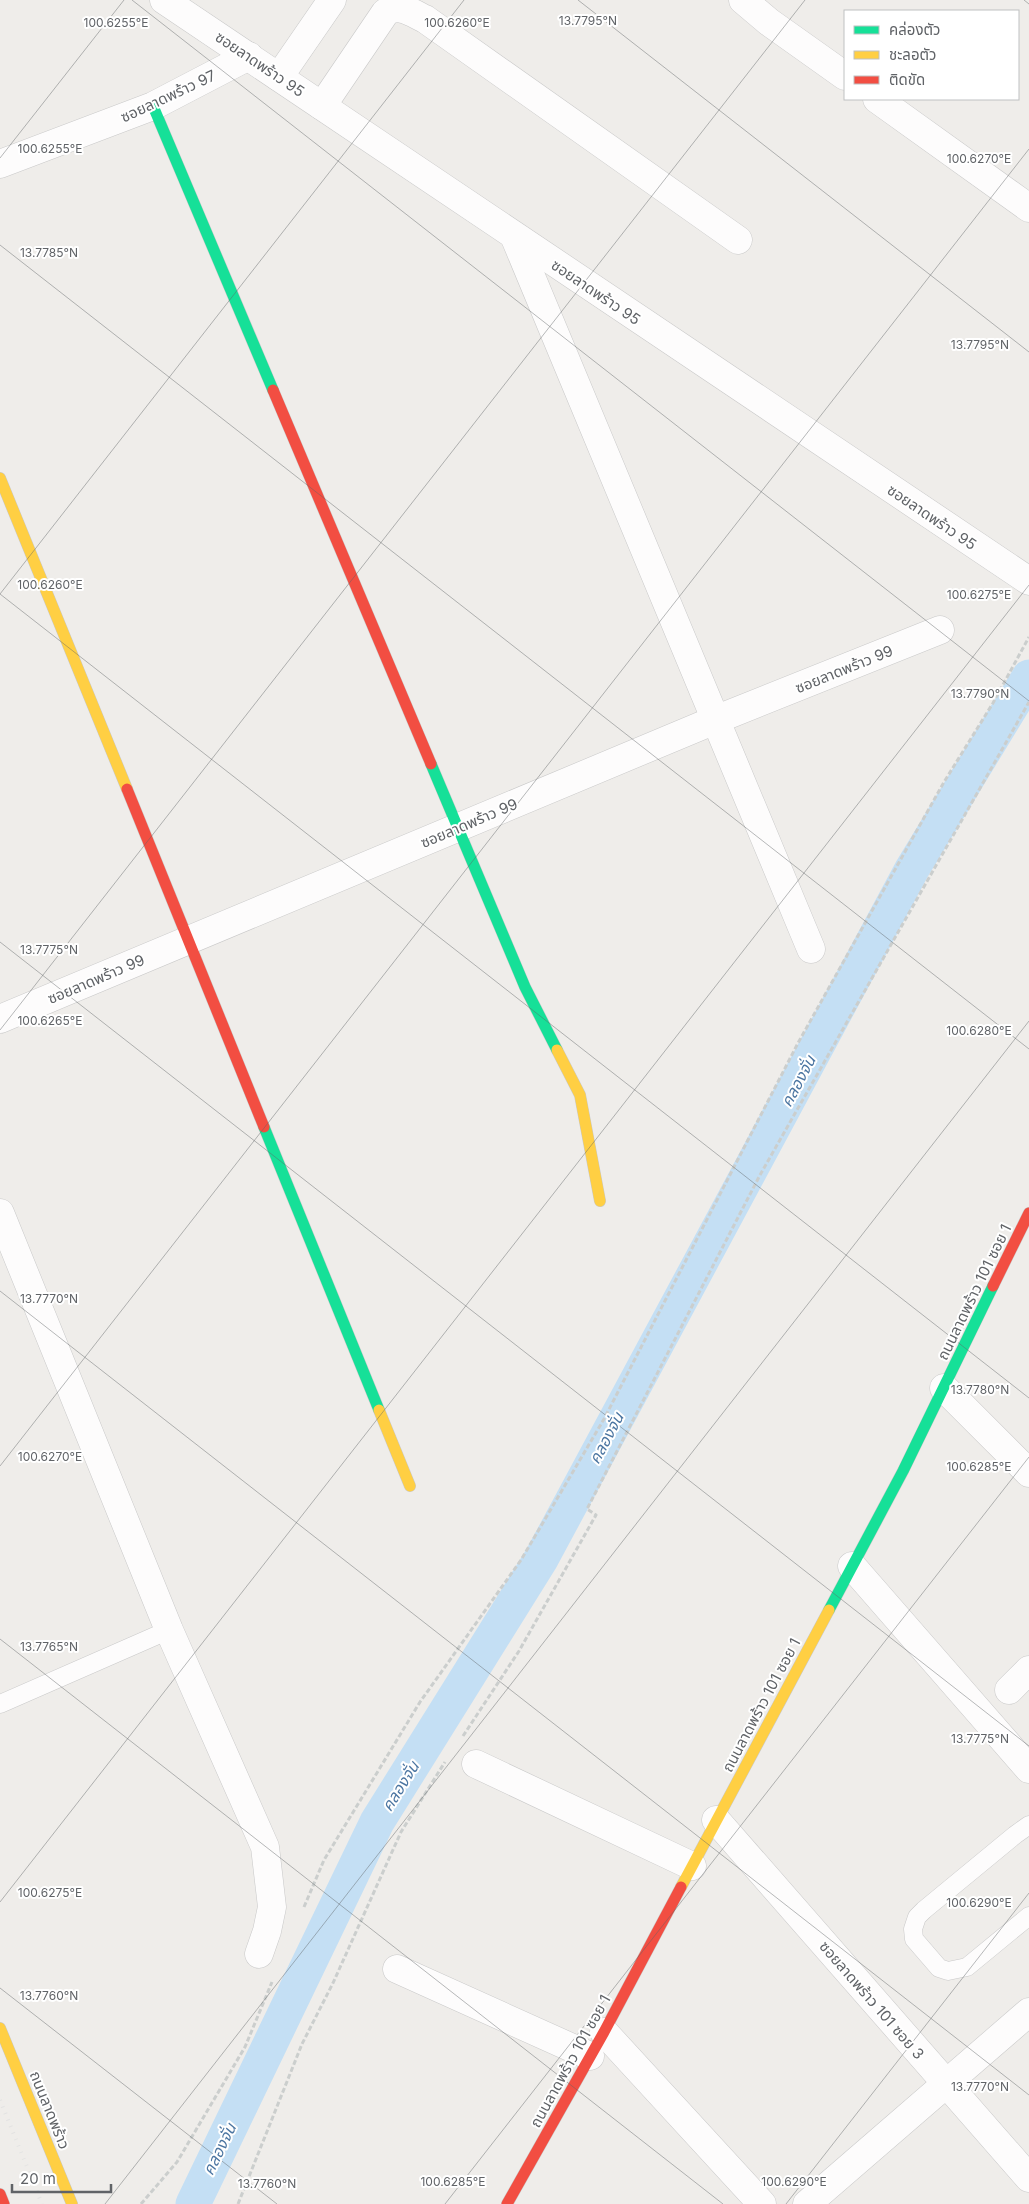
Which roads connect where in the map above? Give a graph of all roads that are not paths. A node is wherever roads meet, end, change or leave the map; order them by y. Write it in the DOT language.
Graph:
graph roads {
  1 [pos="164,0"];
  2 [pos="332,0"];
  3 [pos="743,0"];
  4 [pos="250,56"];
  5 [pos="844,75"];
  6 [pos="279,77"];
  7 [pos="878,100"];
  8 [pos="153,106"];
  9 [pos="322,106"];
  10 [pos="0,164"];
  11 [pos="1029,208"];
  12 [pos="514,238"];
  13 [pos="738,240"];
  14 [pos="0,478"];
  15 [pos="1029,581"];
  16 [pos="940,630"];
  17 [pos="715,720"];
  18 [pos="458,827"];
  19 [pos="188,941"];
  20 [pos="811,949"];
  21 [pos="0,1019"];
  22 [pos="600,1201"];
  23 [pos="0,1213"];
  24 [pos="1029,1213"];
  25 [pos="944,1388"];
  26 [pos="1029,1473"];
  27 [pos="410,1486"];
  28 [pos="852,1566"];
  29 [pos="170,1630"];
  30 [pos="0,1704"];
  31 [pos="476,1764"];
  32 [pos="1029,1769"];
  33 [pos="716,1820"];
  34 [pos="1029,1825"];
  35 [pos="692,1866"];
  36 [pos="1029,1916"];
  37 [pos="258,1954"];
  38 [pos="397,1969"];
  39 [pos="1029,2012"];
  40 [pos="0,2028"];
  41 [pos="604,2032"];
  42 [pos="590,2056"];
  43 [pos="946,2084"];
  44 [pos="1029,2178"];
  45 [pos="0,2194"];
  46 [pos="4,2204"];
  47 [pos="72,2204"];
  48 [pos="507,2204"];
  49 [pos="762,2204"];
  50 [pos="806,2204"];
  1 -- 4 [label="street, ซอยลาดพร้าว 95"];
  2 -- 6 [label="street"];
  3 -- 5 [label="street"];
  4 -- 6 [label="street, ซอยลาดพร้าว 95"];
  4 -- 8 [label="street, ซอยลาดพร้าว 97"];
  6 -- 9 [label="street, ซอยลาดพร้าว 95"];
  7 -- 11 [label="street"];
  8 -- 10 [label="street, ซอยลาดพร้าว 97"];
  8 -- 18 [label="street"];
  9 -- 12 [label="street, ซอยลาดพร้าว 95"];
  9 -- 13 [label="street"];
  12 -- 15 [label="street, ซอยลาดพร้าว 95"];
  12 -- 17 [label="street"];
  14 -- 19 [label="street"];
  16 -- 17 [label="street, ซอยลาดพร้าว 99"];
  17 -- 18 [label="street, ซอยลาดพร้าว 99"];
  17 -- 20 [label="street"];
  18 -- 19 [label="street, ซอยลาดพร้าว 99"];
  18 -- 22 [label="street"];
  19 -- 21 [label="street, ซอยลาดพร้าว 99"];
  19 -- 27 [label="street"];
  23 -- 29 [label="street"];
  24 -- 25 [label="street, ถนนลาดพร้าว 101 ซอย 1"];
  25 -- 26 [label="street"];
  25 -- 28 [label="street, ถนนลาดพร้าว 101 ซอย 1"];
  28 -- 32 [label="street"];
  28 -- 33 [label="street, ถนนลาดพร้าว 101 ซอย 1"];
  29 -- 30 [label="lane"];
  29 -- 37 [label="street"];
  31 -- 35 [label="street"];
  33 -- 35 [label="street, ถนนลาดพร้าว 101 ซอย 1"];
  33 -- 43 [label="street, ซอยลาดพร้าว 101 ซอย 3"];
  34 -- 36 [label="lane"];
  35 -- 41 [label="street, ถนนลาดพร้าว 101 ซอย 1"];
  38 -- 42 [label="street"];
  39 -- 43 [label="street"];
  40 -- 47 [label="street, ถนนลาดพร้าว"];
  41 -- 42 [label="street, ถนนลาดพร้าว 101 ซอย 1"];
  41 -- 49 [label="street"];
  42 -- 48 [label="street, ถนนลาดพร้าว 101 ซอย 1"];
  43 -- 44 [label="street, ซอยลาดพร้าว 101 ซอย 3"];
  43 -- 50 [label="street"];
  45 -- 46 [label="street"];
}
